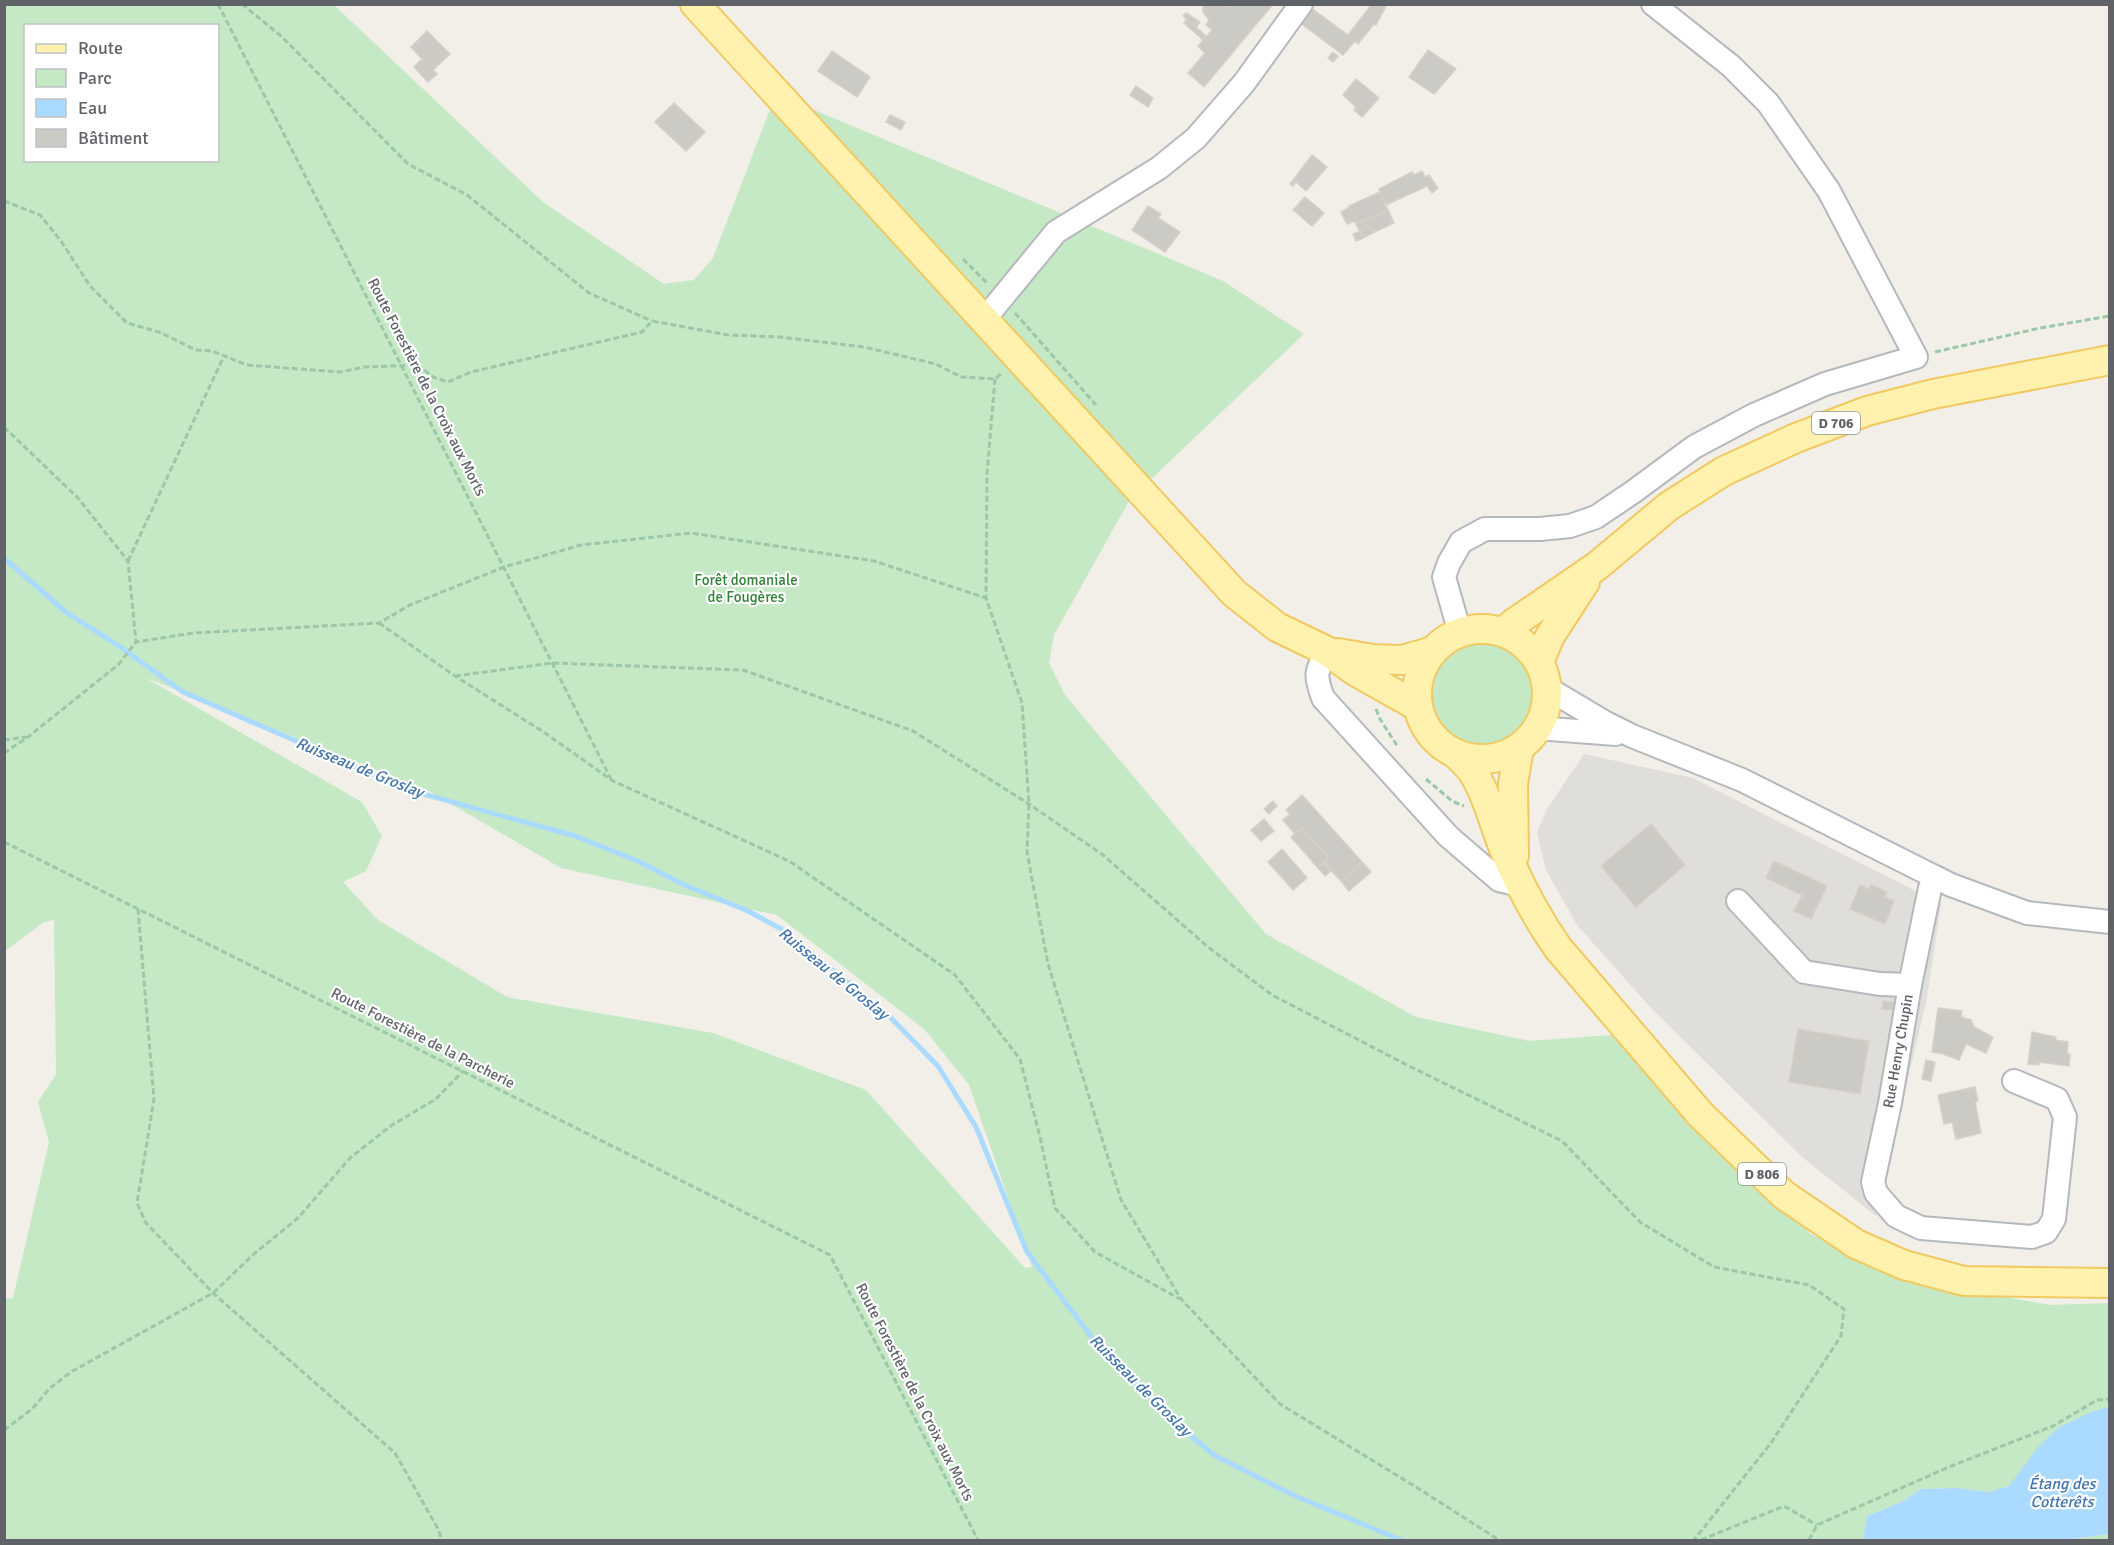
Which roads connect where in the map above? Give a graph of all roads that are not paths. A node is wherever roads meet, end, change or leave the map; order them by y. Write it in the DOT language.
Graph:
graph roads {
  1 [pos="695,4"];
  2 [pos="1301,4"];
  3 [pos="1653,4"];
  4 [pos="983,321"];
  5 [pos="2109,360"];
  6 [pos="1597,566"];
  7 [pos="1504,632"];
  8 [pos="1460,633"];
  9 [pos="1327,651"];
  10 [pos="1433,651"];
  11 [pos="1543,675"];
  12 [pos="1417,706"];
  13 [pos="1632,736"];
  14 [pos="1528,738"];
  15 [pos="1456,754"];
  16 [pos="1517,877"];
  17 [pos="1935,877"];
  18 [pos="1738,901"];
  19 [pos="2109,922"];
  20 [pos="1910,985"];
  21 [pos="2014,1081"];
  22 [pos="2109,1283"];
  1 -- 4 [label="main road"];
  2 -- 4 [label="street"];
  3 -- 8 [label="street"];
  4 -- 9 [label="main road"];
  5 -- 6 [label="main road, D 706"];
  6 -- 7 [label="main road, D 706"];
  6 -- 11 [label="main road, D 706"];
  7 -- 8 [label="main road"];
  7 -- 11 [label="main road"];
  8 -- 10 [label="main road"];
  9 -- 10 [label="main road"];
  9 -- 12 [label="main road"];
  9 -- 16 [label="street"];
  10 -- 12 [label="main road"];
  11 -- 13 [label="street"];
  11 -- 14 [label="main road"];
  12 -- 15 [label="main road"];
  13 -- 14 [label="street"];
  13 -- 17 [label="street"];
  14 -- 15 [label="main road"];
  14 -- 16 [label="main road, D 806"];
  15 -- 16 [label="main road, D 806"];
  16 -- 22 [label="main road, D 806"];
  17 -- 19 [label="street"];
  17 -- 20 [label="street, Rue Henry Chupin"];
  18 -- 20 [label="street"];
  20 -- 21 [label="street, Rue Henry Chupin"];
}
